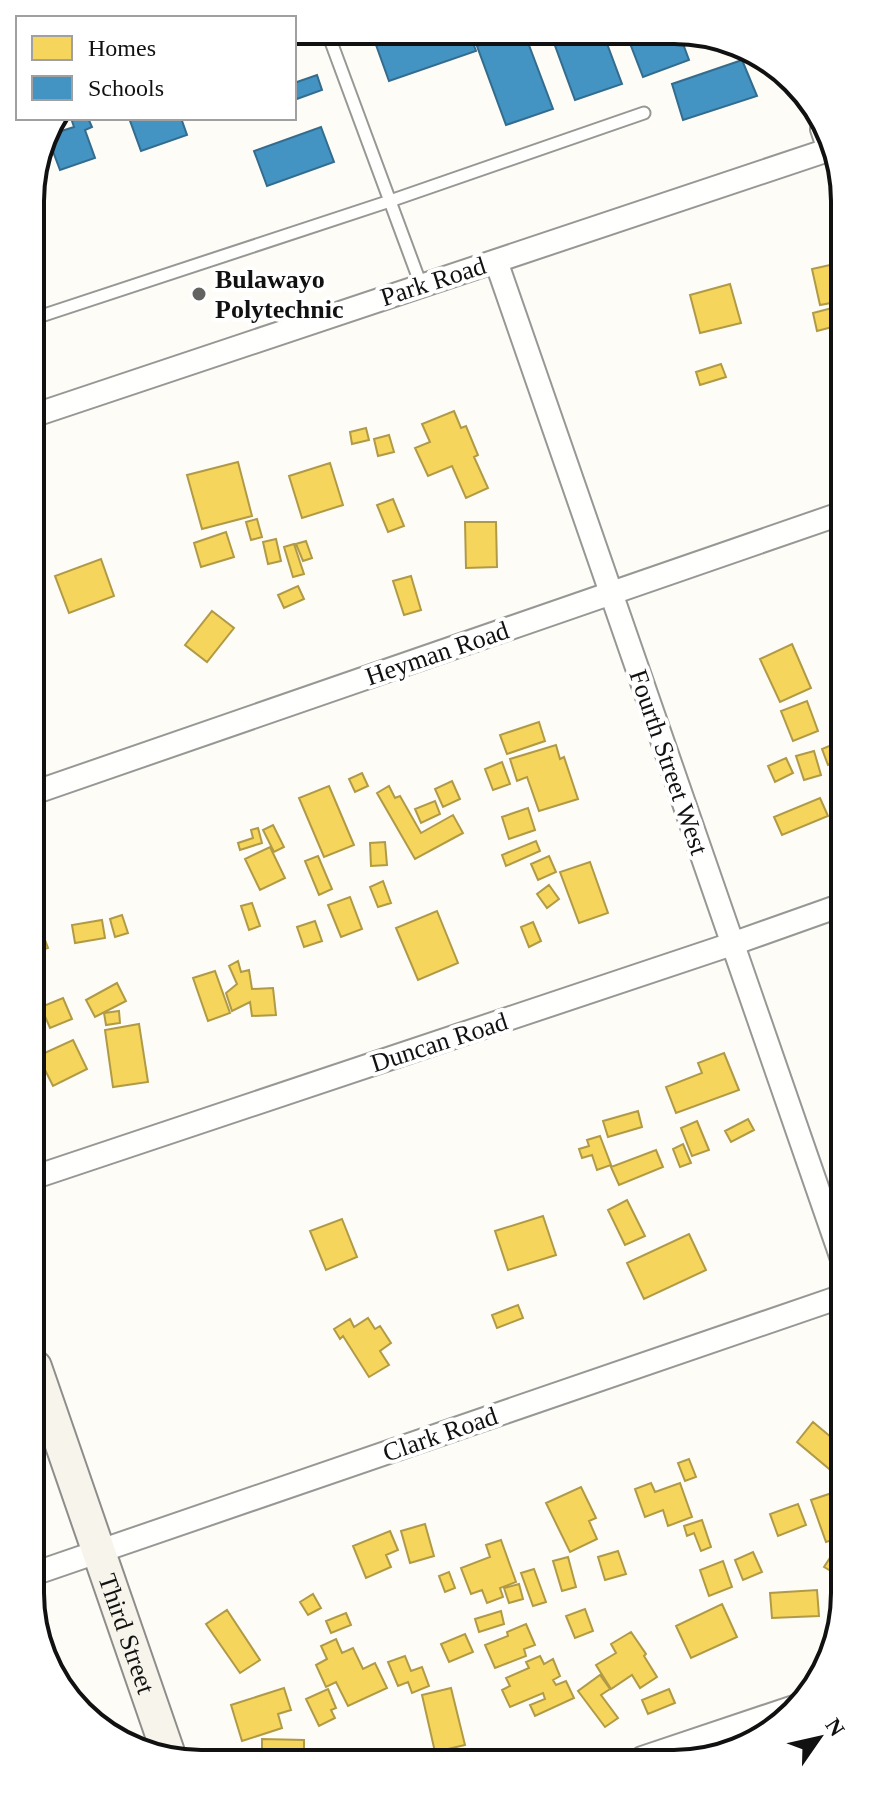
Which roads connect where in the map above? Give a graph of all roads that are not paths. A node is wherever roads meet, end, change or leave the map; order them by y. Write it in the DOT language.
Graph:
graph roads {
  1 [pos="332,44"];
  2 [pos="644,113"];
  3 [pos="820,145"];
  4 [pos="390,201"];
  5 [pos="496,261"];
  6 [pos="421,285"];
  7 [pos="44,315"];
  8 [pos="44,412"];
  9 [pos="831,517"];
  10 [pos="611,592"];
  11 [pos="44,789"];
  12 [pos="831,909"];
  13 [pos="732,944"];
  14 [pos="44,1174"];
  15 [pos="831,1228"];
  16 [pos="831,1300"];
  17 [pos="44,1393"];
  18 [pos="99,1551"];
  19 [pos="44,1570"];
  20 [pos="772,1714"];
  21 [pos="166,1746"];
  22 [pos="666,1750"];
  1 -- 4 [label="lane"];
  2 -- 4 [label="lane"];
  3 -- 5 [label="street, Park Road"];
  4 -- 6 [label="lane"];
  4 -- 7 [label="lane"];
  5 -- 6 [label="street, Park Road"];
  5 -- 10 [label="street, Fourth Street West"];
  6 -- 8 [label="street, Park Road"];
  9 -- 10 [label="street, Heyman Road"];
  10 -- 11 [label="street, Heyman Road"];
  10 -- 13 [label="street, Fourth Street West"];
  12 -- 13 [label="street, Duncan Road"];
  13 -- 14 [label="street, Duncan Road"];
  13 -- 15 [label="street, Fourth Street West"];
  16 -- 18 [label="street, Clark Road"];
  17 -- 18 [label="main road, Third Street"];
  18 -- 19 [label="street, Clark Road"];
  18 -- 21 [label="main road, Third Street"];
  20 -- 22 [label="street"];
}
